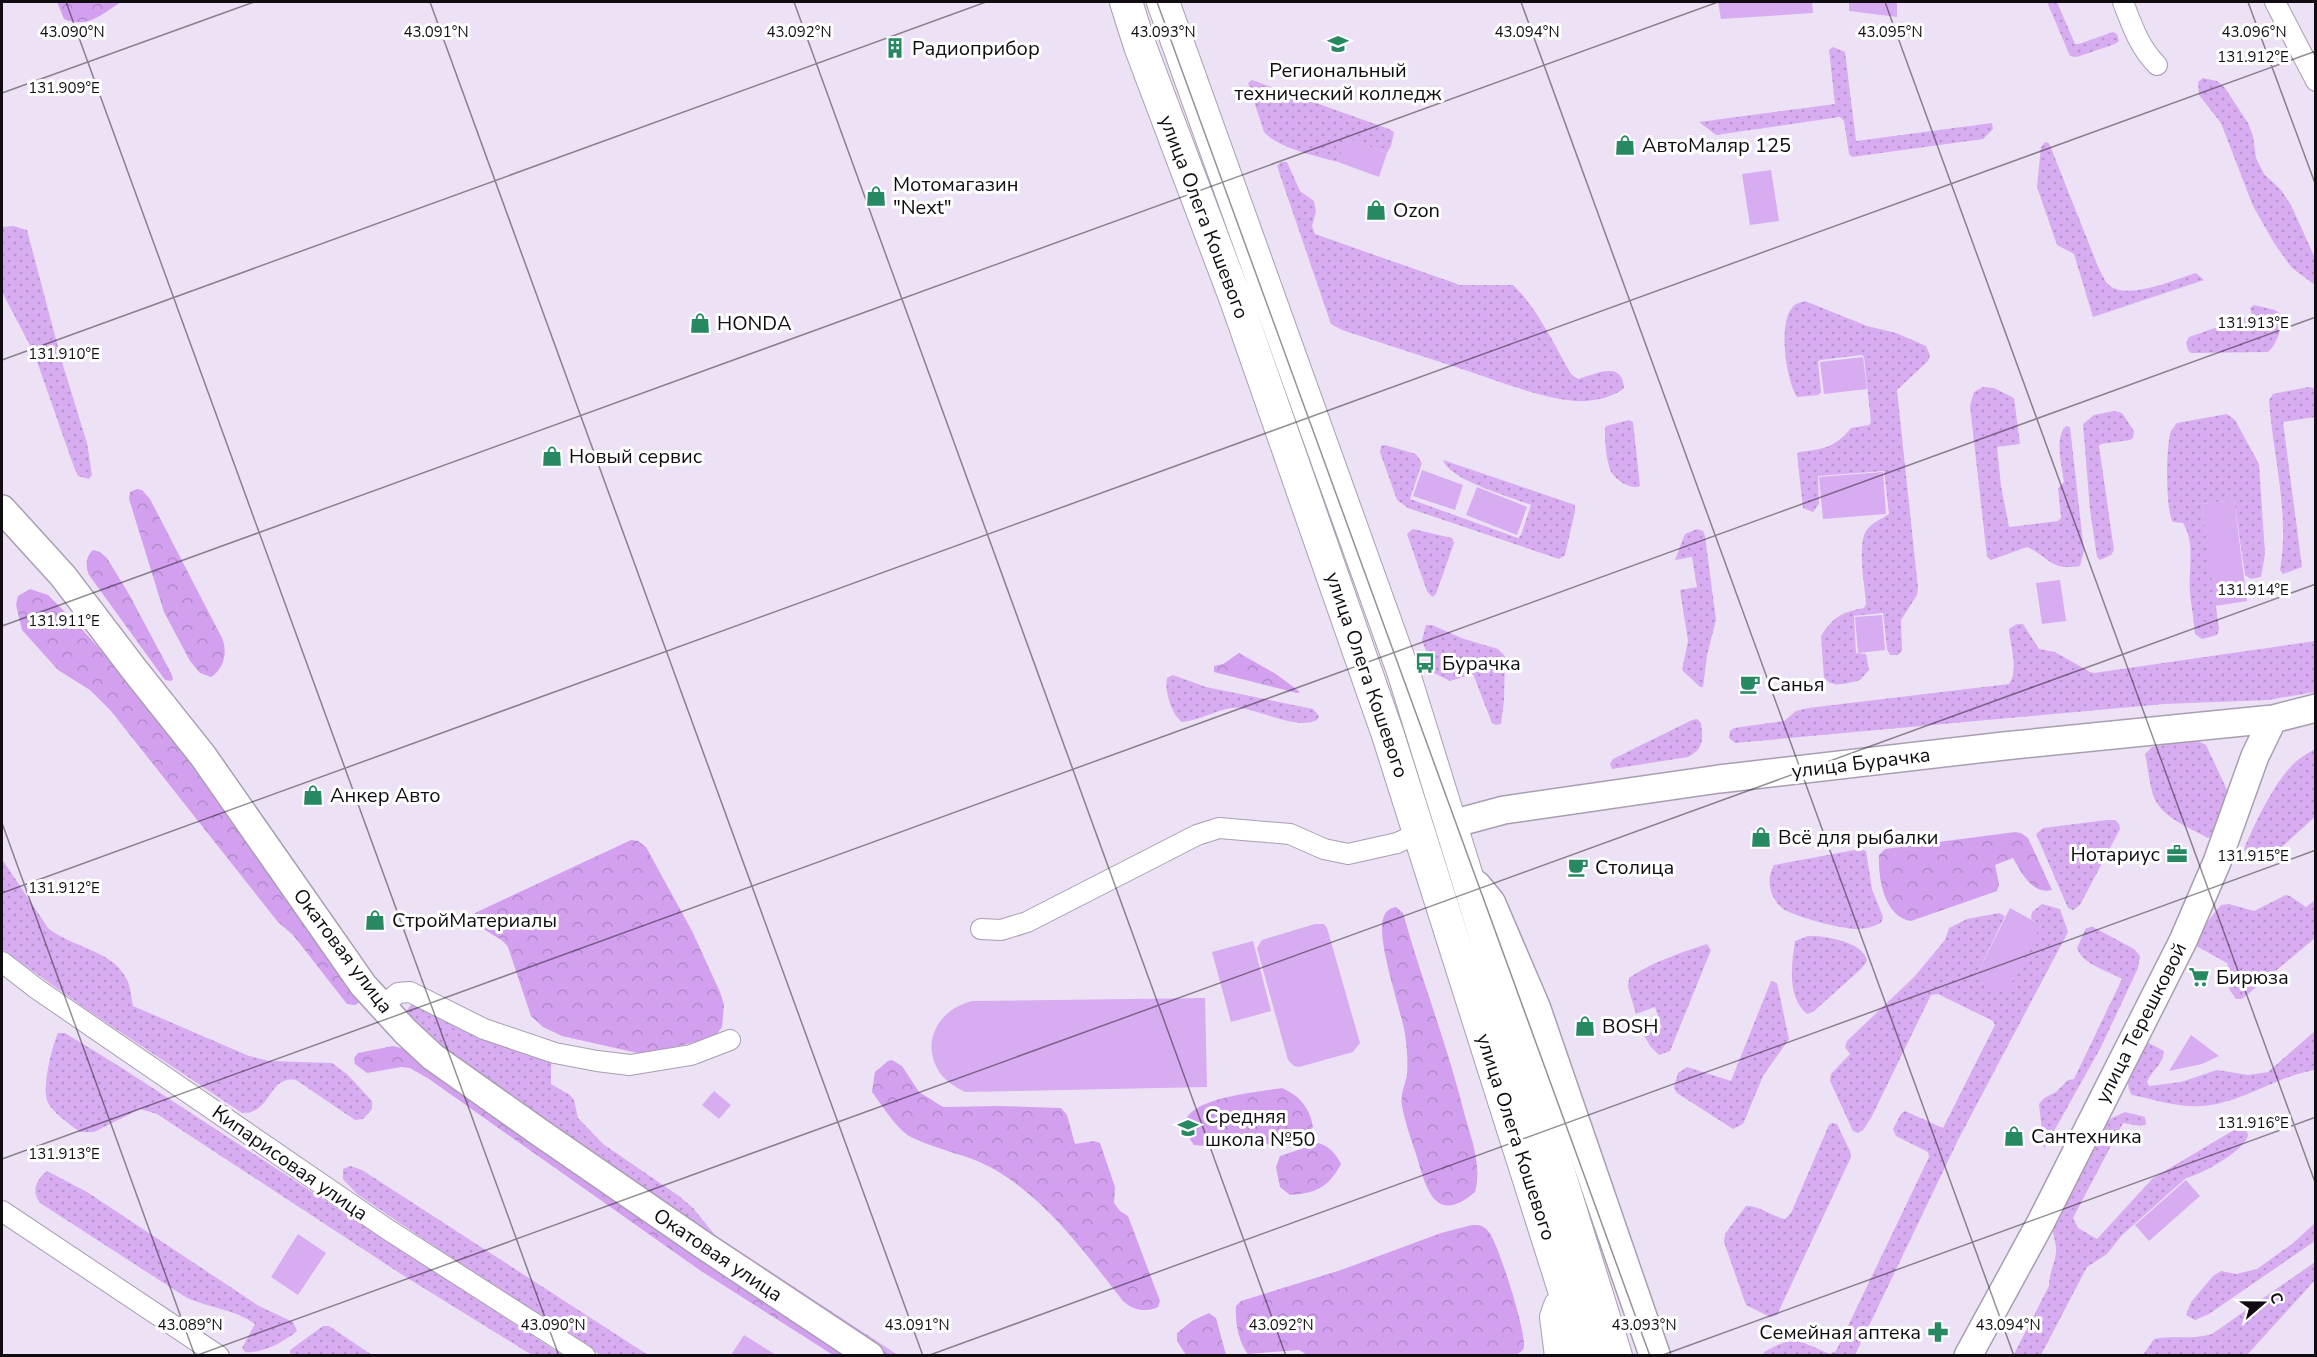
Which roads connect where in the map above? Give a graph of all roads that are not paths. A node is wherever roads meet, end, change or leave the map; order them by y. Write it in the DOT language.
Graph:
graph roads {
  1 [pos="1126,2"];
  2 [pos="1163,2"];
  3 [pos="2123,2"];
  4 [pos="2275,2"];
  5 [pos="2157,65"];
  6 [pos="2316,81"];
  7 [pos="2,509"];
  8 [pos="2316,708"];
  9 [pos="2273,719"];
  10 [pos="1452,824"];
  11 [pos="1419,833"];
  12 [pos="1468,877"];
  13 [pos="981,929"];
  14 [pos="2,962"];
  15 [pos="382,1006"];
  16 [pos="730,1040"];
  17 [pos="2,1211"];
  18 [pos="1565,1290"];
  19 [pos="219,1356"];
  20 [pos="585,1356"];
  21 [pos="870,1356"];
  22 [pos="1561,1356"];
  23 [pos="1585,1356"];
  24 [pos="1617,1356"];
  25 [pos="1655,1356"];
  26 [pos="1968,1356"];
  1 -- 11 [label="highway, улица Олега Кошевого"];
  2 -- 10 [label="highway, улица Олега Кошевого"];
  3 -- 5 [label="street"];
  4 -- 6 [label="street"];
  7 -- 15 [label="main road, Окатовая улица"];
  8 -- 9 [label="main road"];
  9 -- 10 [label="main road, улица Бурачка"];
  9 -- 26 [label="main road, улица Терешковой"];
  10 -- 12 [label="highway, улица Олега Кошевого"];
  11 -- 13 [label="street"];
  11 -- 18 [label="highway, улица Олега Кошевого"];
  12 -- 24 [label="highway, улица Олега Кошевого"];
  12 -- 25 [label="main road"];
  14 -- 20 [label="street, Кипарисовая улица"];
  15 -- 16 [label="street"];
  15 -- 21 [label="main road, Окатовая улица"];
  17 -- 19 [label="street"];
  18 -- 22 [label="highway"];
  18 -- 23 [label="highway, улица Олега Кошевого"];
}
